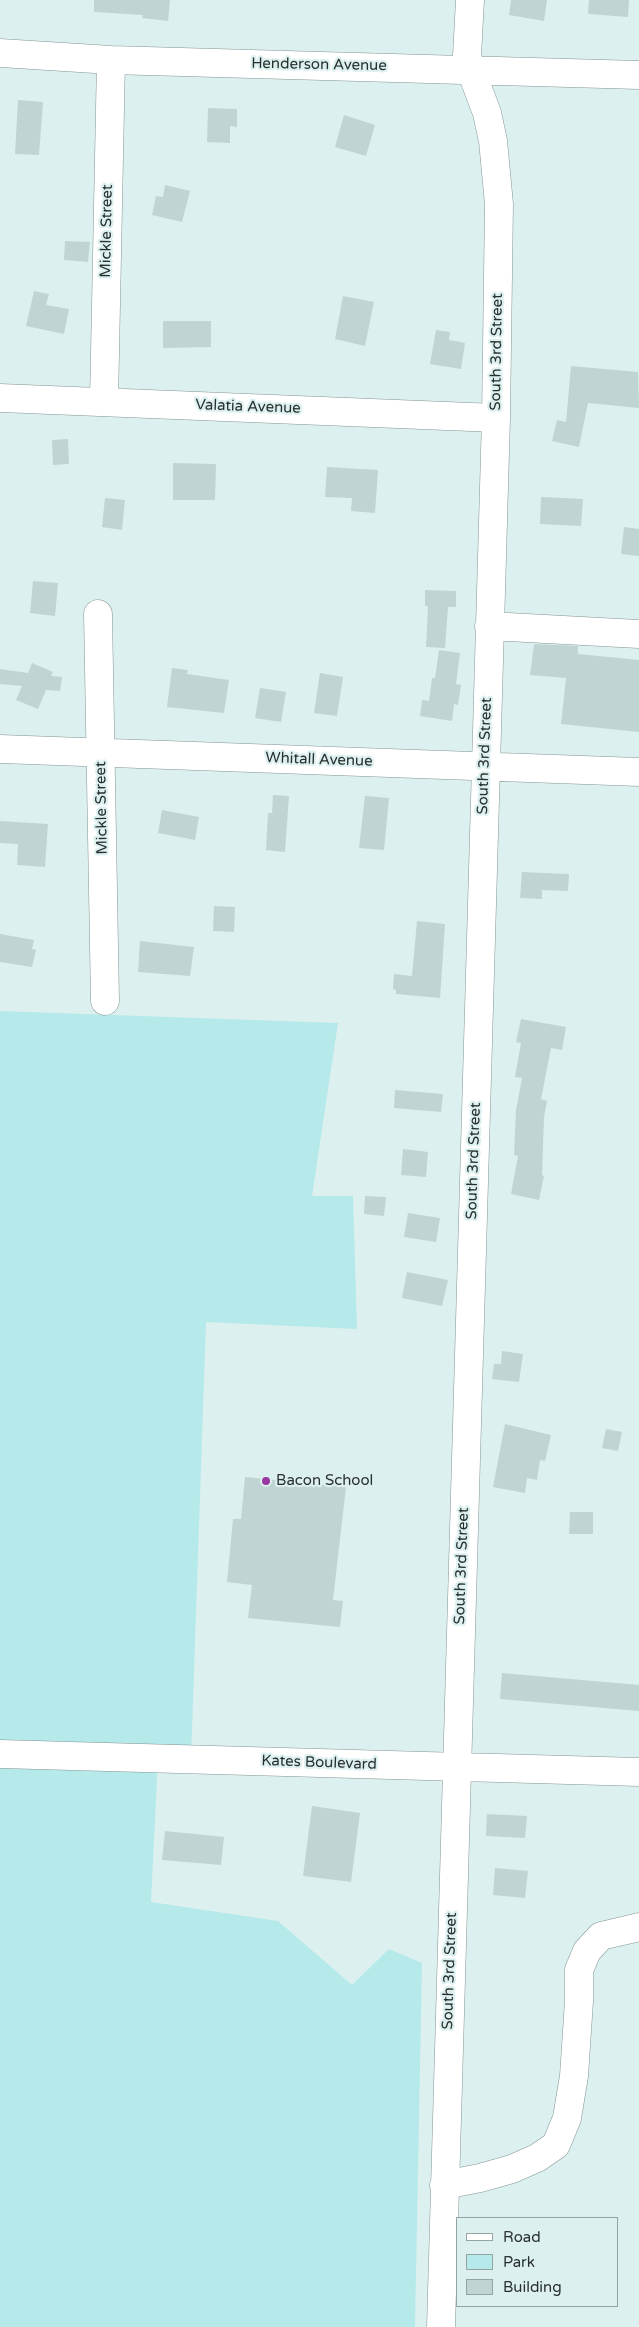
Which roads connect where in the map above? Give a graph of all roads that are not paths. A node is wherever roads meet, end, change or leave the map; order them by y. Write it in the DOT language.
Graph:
graph roads {
  1 [pos="470,0"];
  2 [pos="0,53"];
  3 [pos="111,60"];
  4 [pos="470,68"];
  5 [pos="639,75"];
  6 [pos="0,398"];
  7 [pos="104,402"];
  8 [pos="496,418"];
  9 [pos="98,614"];
  10 [pos="489,626"];
  11 [pos="639,634"];
  12 [pos="0,748"];
  13 [pos="101,752"];
  14 [pos="485,766"];
  15 [pos="639,772"];
  16 [pos="105,1001"];
  17 [pos="0,1754"];
  18 [pos="456,1767"];
  19 [pos="639,1772"];
  20 [pos="639,1927"];
  21 [pos="444,2184"];
  22 [pos="440,2327"];
  1 -- 4 [label="street, South 3rd Street"];
  2 -- 3 [label="street, Henderson Avenue"];
  3 -- 4 [label="street, Henderson Avenue"];
  3 -- 7 [label="street, Mickle Street"];
  4 -- 5 [label="street, Henderson Avenue"];
  4 -- 8 [label="street, South 3rd Street"];
  6 -- 7 [label="street, Valatia Avenue"];
  7 -- 8 [label="street, Valatia Avenue"];
  8 -- 10 [label="street, South 3rd Street"];
  9 -- 13 [label="street, Mickle Street"];
  10 -- 11 [label="street"];
  10 -- 14 [label="street, South 3rd Street"];
  12 -- 13 [label="street, Whitall Avenue"];
  13 -- 14 [label="street, Whitall Avenue"];
  13 -- 16 [label="street, Mickle Street"];
  14 -- 15 [label="street, Whitall Avenue"];
  14 -- 18 [label="street, South 3rd Street"];
  17 -- 18 [label="street, Kates Boulevard"];
  18 -- 19 [label="street, Kates Boulevard"];
  18 -- 21 [label="street, South 3rd Street"];
  20 -- 21 [label="street"];
  21 -- 22 [label="street, South 3rd Street"];
}
